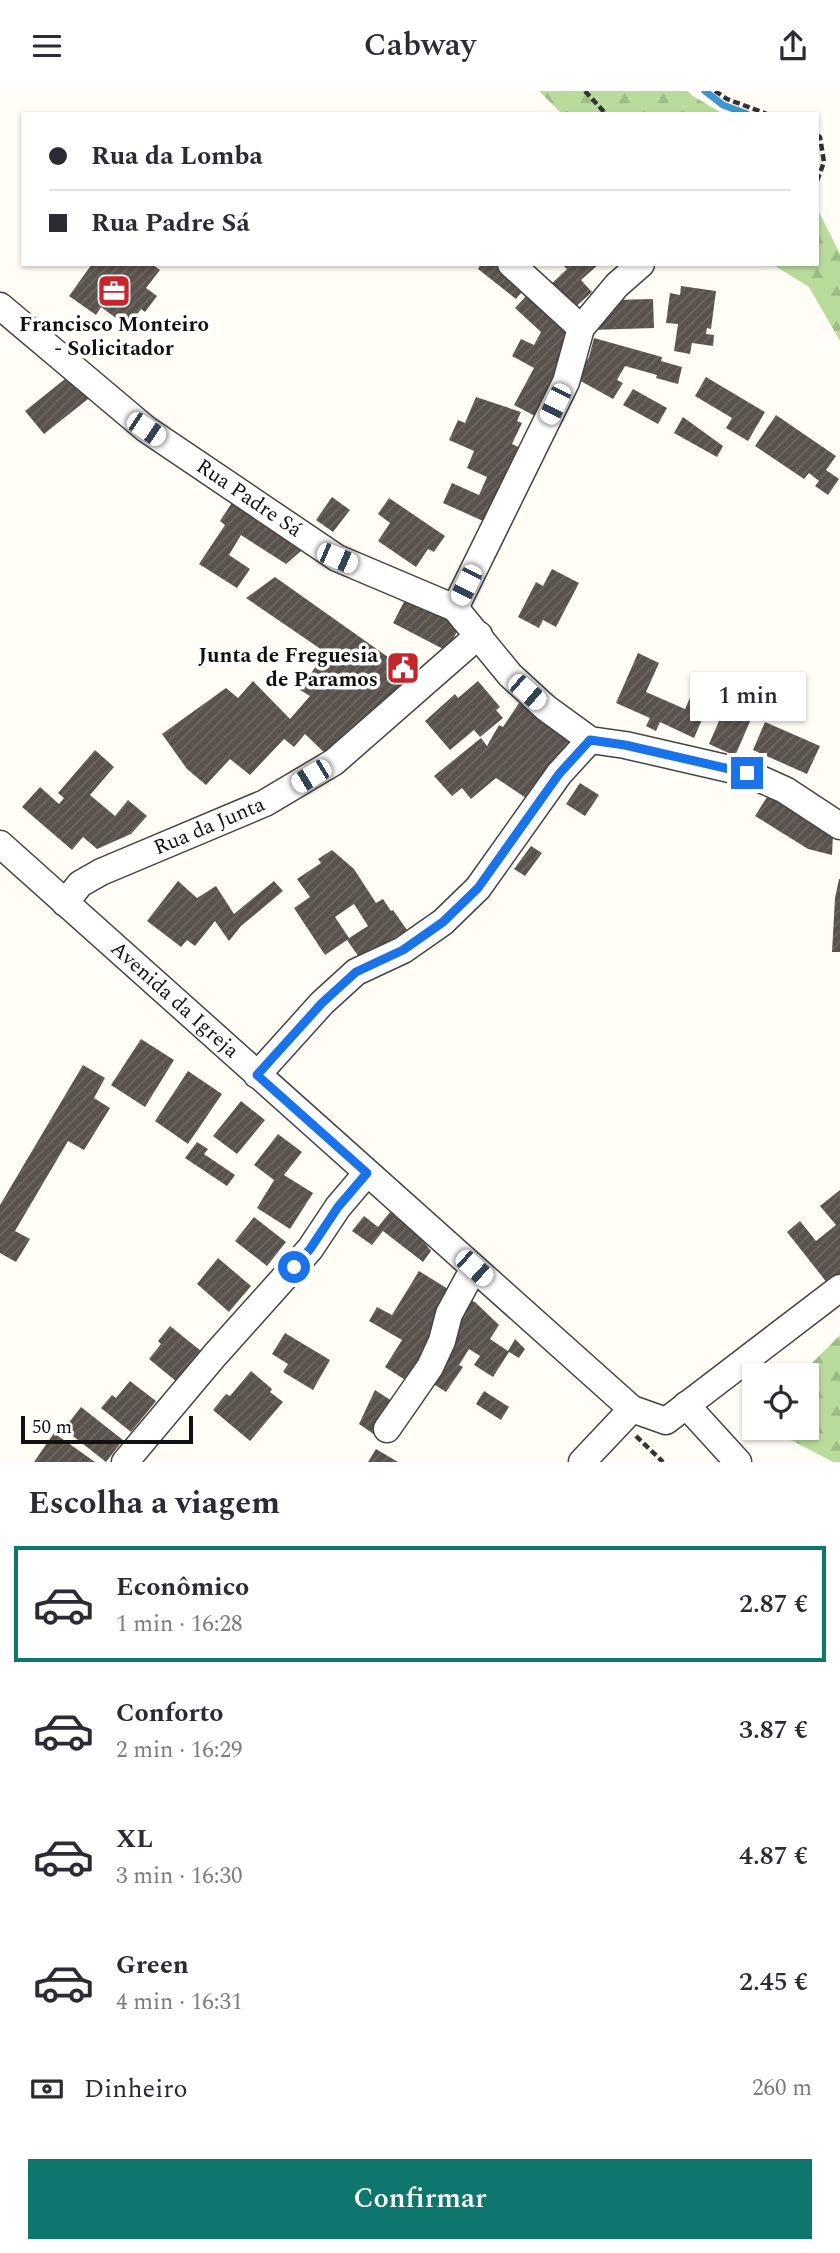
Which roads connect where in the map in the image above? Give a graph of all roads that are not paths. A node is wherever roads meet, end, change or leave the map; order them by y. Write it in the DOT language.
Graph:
graph roads {
  1 [pos="513,266"];
  2 [pos="639,266"];
  3 [pos="0,306"];
  4 [pos="581,328"];
  5 [pos="455,608"];
  6 [pos="479,635"];
  7 [pos="590,740"];
  8 [pos="840,826"];
  9 [pos="0,845"];
  10 [pos="65,903"];
  11 [pos="257,1075"];
  12 [pos="367,1173"];
  13 [pos="474,1268"];
  14 [pos="840,1288"];
  15 [pos="686,1405"];
  16 [pos="626,1415"];
  17 [pos="387,1429"];
  18 [pos="125,1462"];
  19 [pos="582,1462"];
  20 [pos="738,1462"];
  1 -- 4 [label="street"];
  2 -- 4 [label="street"];
  3 -- 5 [label="street, Rua Padre Sá"];
  4 -- 5 [label="street"];
  5 -- 6 [label="street, Rua Padre Sá"];
  6 -- 7 [label="street, Rua Padre Sá"];
  6 -- 10 [label="street, Rua da Junta"];
  7 -- 8 [label="street, Rua Padre Sá"];
  7 -- 11 [label="street"];
  9 -- 10 [label="street, Avenida da Igreja"];
  10 -- 11 [label="street, Avenida da Igreja"];
  11 -- 12 [label="street, Avenida da Igreja"];
  12 -- 13 [label="street, Avenida da Igreja"];
  12 -- 18 [label="street"];
  13 -- 16 [label="street, Avenida da Igreja"];
  13 -- 17 [label="street"];
  14 -- 15 [label="street"];
  15 -- 16 [label="street"];
  15 -- 20 [label="street"];
  16 -- 19 [label="street"];
}
